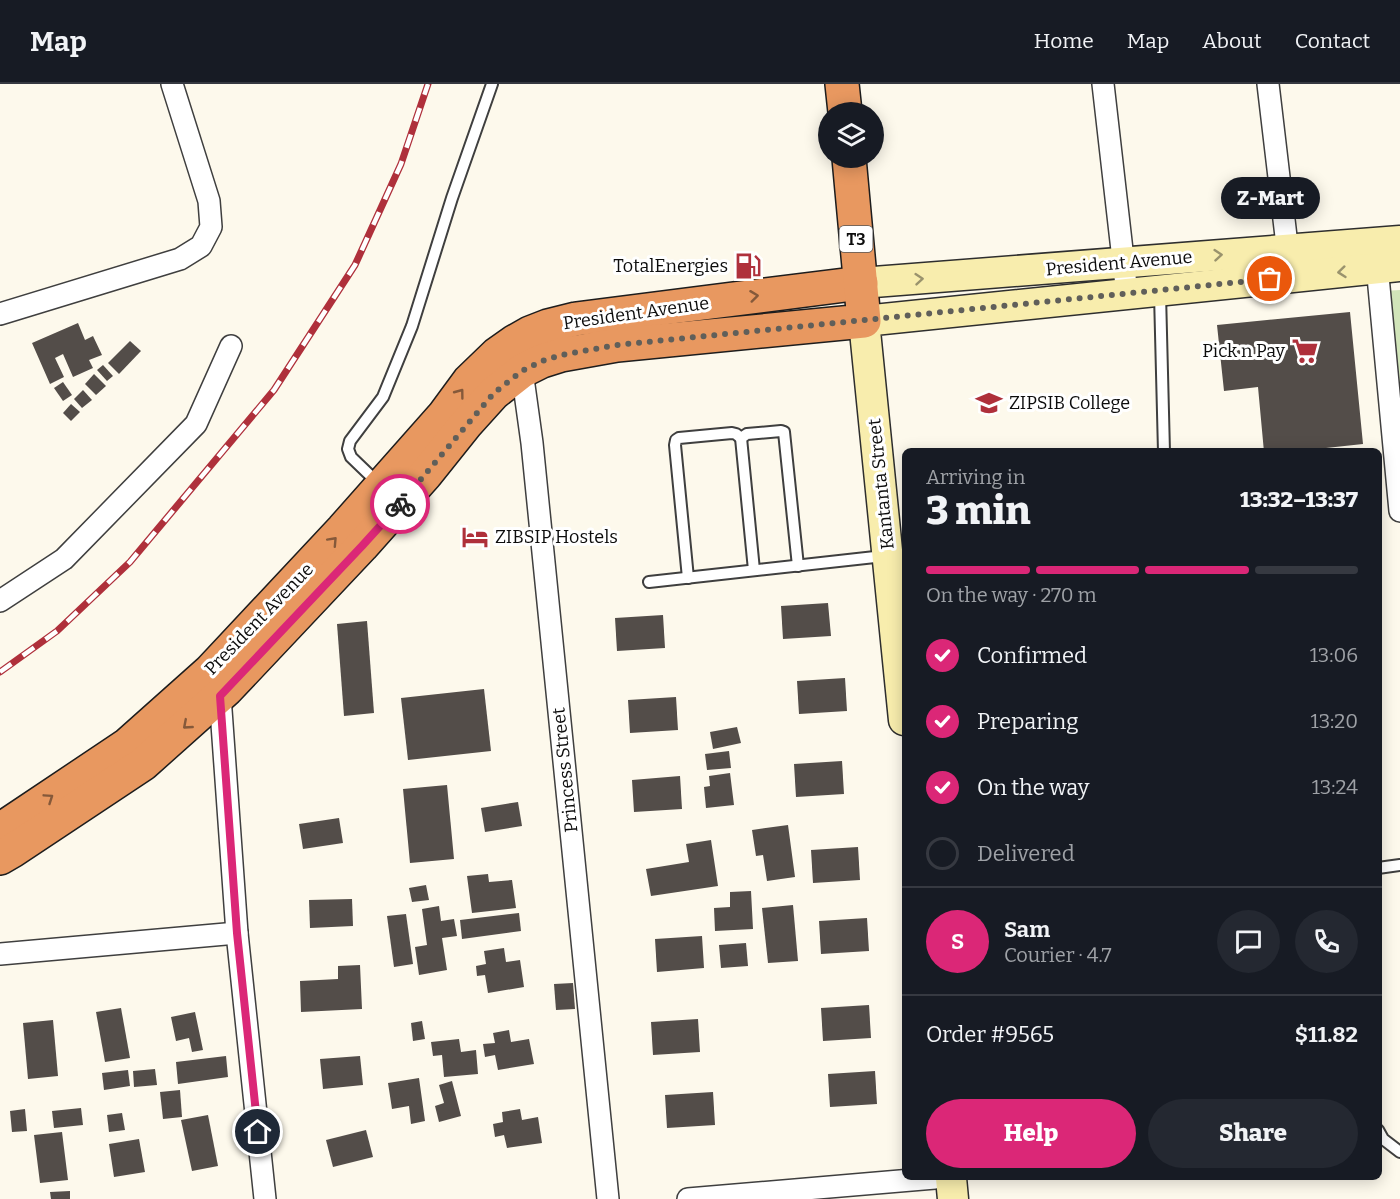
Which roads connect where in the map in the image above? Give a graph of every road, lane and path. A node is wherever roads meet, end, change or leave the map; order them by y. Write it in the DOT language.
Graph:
graph roads {
  1 [pos="172,84"];
  2 [pos="492,84"];
  3 [pos="842,84"];
  4 [pos="1103,84"];
  5 [pos="1268,84"];
  6 [pos="843,102"];
  7 [pos="850,168"];
  8 [pos="1388,255"];
  9 [pos="1124,262"];
  10 [pos="1290,263"];
  11 [pos="861,284"];
  12 [pos="1160,291"];
  13 [pos="1127,294"];
  14 [pos="721,301"];
  15 [pos="0,314"];
  16 [pos="576,319"];
  17 [pos="864,321"];
  18 [pos="723,335"];
  19 [pos="231,346"];
  20 [pos="581,351"];
  21 [pos="518,357"];
  22 [pos="741,438"];
  23 [pos="1164,448"];
  24 [pos="381,486"];
  25 [pos="1400,511"];
  26 [pos="888,556"];
  27 [pos="798,566"];
  28 [pos="753,570"];
  29 [pos="688,578"];
  30 [pos="649,582"];
  31 [pos="0,601"];
  32 [pos="220,696"];
  33 [pos="902,700"];
  34 [pos="0,830"];
  35 [pos="0,858"];
  36 [pos="1400,865"];
  37 [pos="1382,867"];
  38 [pos="237,933"];
  39 [pos="0,954"];
  40 [pos="1382,1137"];
  41 [pos="1400,1152"];
  42 [pos="911,1180"];
  43 [pos="951,1180"];
  44 [pos="265,1199"];
  45 [pos="608,1199"];
  46 [pos="688,1199"];
  47 [pos="953,1199"];
  1 -- 15 [label="street"];
  2 -- 24 [label="lane"];
  3 -- 6 [label="highway"];
  4 -- 9 [label="street"];
  5 -- 10 [label="street"];
  7 -- 11 [label="highway, T3"];
  8 -- 10 [label="main road, President Avenue"];
  8 -- 25 [label="street"];
  9 -- 10 [label="main road, President Avenue, one-way"];
  11 -- 9 [label="main road, President Avenue, one-way"];
  9 -- 13 [label="street"];
  10 -- 12 [label="main road, President Avenue"];
  14 -- 11 [label="highway, President Avenue, one-way"];
  11 -- 17 [label="highway, T3"];
  12 -- 13 [label="main road, President Avenue"];
  12 -- 23 [label="lane"];
  13 -- 17 [label="main road, President Avenue"];
  14 -- 16 [label="highway, President Avenue"];
  14 -- 18 [label="highway"];
  16 -- 20 [label="highway"];
  16 -- 21 [label="highway, President Avenue"];
  17 -- 18 [label="highway, President Avenue"];
  17 -- 26 [label="main road, Kantanta Street"];
  18 -- 20 [label="highway, President Avenue"];
  19 -- 31 [label="street"];
  20 -- 21 [label="highway, President Avenue"];
  24 -- 21 [label="highway, President Avenue, one-way"];
  21 -- 32 [label="highway, President Avenue"];
  21 -- 45 [label="street, Princess Street"];
  22 -- 27 [label="lane"];
  22 -- 28 [label="lane"];
  22 -- 29 [label="lane"];
  34 -- 24 [label="highway, President Avenue, one-way"];
  26 -- 27 [label="lane"];
  26 -- 33 [label="main road, Kantanta Street"];
  27 -- 28 [label="lane"];
  28 -- 29 [label="lane"];
  29 -- 30 [label="lane"];
  32 -- 35 [label="highway, President Avenue, one-way"];
  32 -- 38 [label="street"];
  36 -- 37 [label="lane"];
  38 -- 39 [label="street"];
  38 -- 44 [label="street"];
  40 -- 41 [label="lane"];
  42 -- 46 [label="street"];
  43 -- 47 [label="main road"];
}
